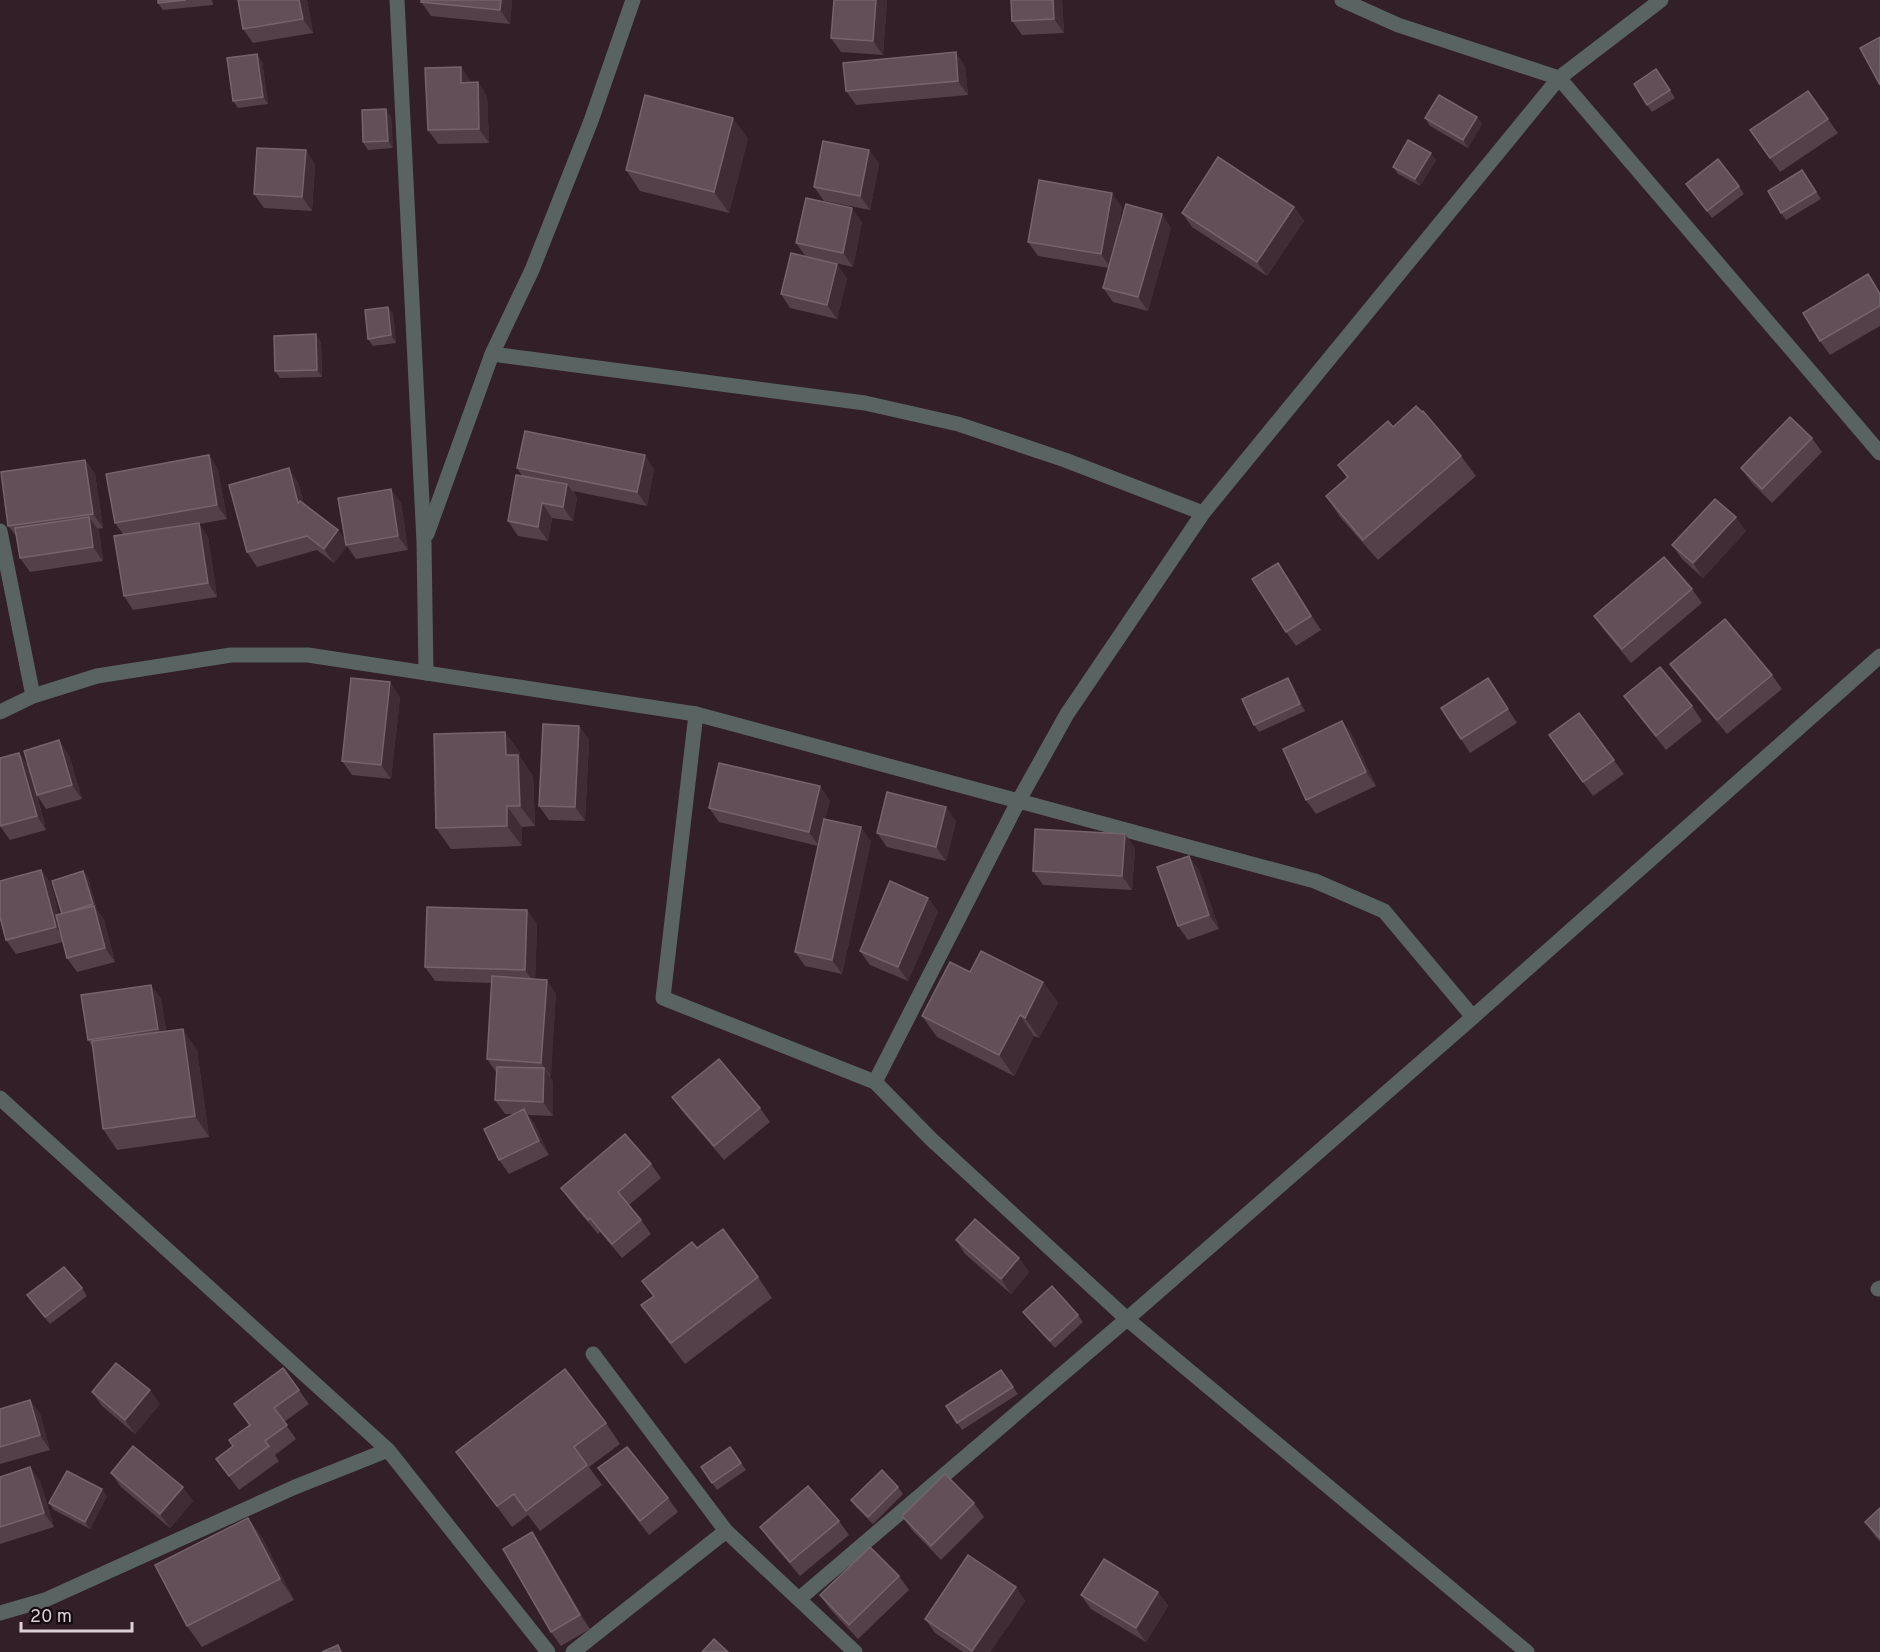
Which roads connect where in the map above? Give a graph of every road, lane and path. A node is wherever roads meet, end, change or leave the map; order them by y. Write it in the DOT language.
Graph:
graph roads {
  1 [pos="397,0"];
  2 [pos="633,0"];
  3 [pos="1342,0"];
  4 [pos="1661,0"];
  5 [pos="1559,78"];
  6 [pos="492,354"];
  7 [pos="1880,453"];
  8 [pos="1203,513"];
  9 [pos="0,531"];
  10 [pos="424,542"];
  11 [pos="1880,656"];
  12 [pos="426,673"];
  13 [pos="33,696"];
  14 [pos="0,712"];
  15 [pos="696,714"];
  16 [pos="1019,800"];
  17 [pos="1473,1017"];
  18 [pos="875,1082"];
  19 [pos="0,1098"];
  20 [pos="1127,1318"];
  21 [pos="593,1354"];
  22 [pos="388,1450"];
  23 [pos="726,1531"];
  24 [pos="799,1599"];
  25 [pos="0,1614"];
  26 [pos="548,1652"];
  27 [pos="573,1652"];
  28 [pos="855,1652"];
  29 [pos="1527,1652"];
  1 -- 10 [label="street"];
  2 -- 6 [label="street"];
  3 -- 5 [label="street"];
  4 -- 5 [label="street"];
  5 -- 7 [label="street"];
  5 -- 8 [label="street"];
  6 -- 8 [label="street"];
  6 -- 10 [label="street"];
  8 -- 16 [label="street"];
  9 -- 13 [label="street"];
  10 -- 12 [label="street"];
  11 -- 17 [label="street"];
  12 -- 13 [label="street"];
  12 -- 15 [label="street"];
  13 -- 14 [label="street"];
  15 -- 16 [label="street"];
  15 -- 18 [label="street"];
  16 -- 17 [label="street"];
  16 -- 18 [label="street"];
  17 -- 20 [label="street"];
  18 -- 20 [label="street"];
  19 -- 22 [label="street"];
  20 -- 24 [label="street"];
  20 -- 29 [label="street"];
  21 -- 23 [label="street"];
  22 -- 25 [label="street"];
  22 -- 26 [label="street"];
  23 -- 24 [label="street"];
  23 -- 27 [label="street"];
  24 -- 28 [label="street"];
}
